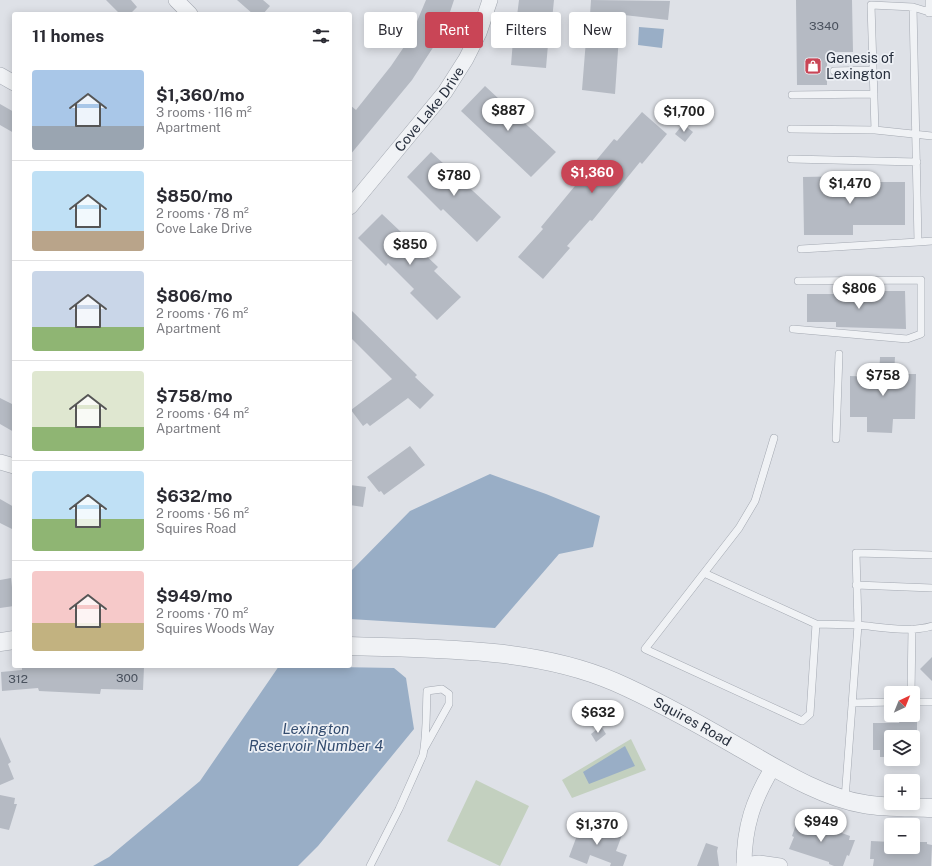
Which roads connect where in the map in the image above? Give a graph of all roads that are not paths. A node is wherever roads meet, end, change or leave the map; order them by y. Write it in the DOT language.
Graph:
graph roads {
  1 [pos="176,0"];
  2 [pos="490,0"];
  3 [pos="929,0"];
  4 [pos="913,7"];
  5 [pos="188,12"];
  6 [pos="931,13"];
  7 [pos="873,70"];
  8 [pos="834,71"];
  9 [pos="0,74"];
  10 [pos="12,82"];
  11 [pos="792,94"];
  12 [pos="874,94"];
  13 [pos="791,129"];
  14 [pos="875,130"];
  15 [pos="916,133"];
  16 [pos="932,136"];
  17 [pos="791,159"];
  18 [pos="917,162"];
  19 [pos="352,205"];
  20 [pos="932,241"];
  21 [pos="918,242"];
  22 [pos="801,249"];
  23 [pos="798,281"];
  24 [pos="793,329"];
  25 [pos="839,354"];
  26 [pos="774,438"];
  27 [pos="836,439"];
  28 [pos="0,462"];
  29 [pos="12,465"];
  30 [pos="932,555"];
  31 [pos="704,573"];
  32 [pos="856,584"];
  33 [pos="932,588"];
  34 [pos="816,624"];
  35 [pos="858,624"];
  36 [pos="932,626"];
  37 [pos="912,629"];
  38 [pos="12,640"];
  39 [pos="0,642"];
  40 [pos="352,646"];
  41 [pos="911,686"];
  42 [pos="884,702"];
  43 [pos="920,702"];
  44 [pos="932,702"];
  45 [pos="852,703"];
  46 [pos="424,749"];
  47 [pos="773,767"];
  48 [pos="845,800"];
  49 [pos="932,808"];
  50 [pos="370,866"];
  51 [pos="744,866"];
  52 [pos="780,866"];
  1 -- 5 [label="street"];
  2 -- 19 [label="street, Cove Lake Drive"];
  3 -- 6 [label="lane"];
  4 -- 6 [label="lane"];
  4 -- 7 [label="lane"];
  4 -- 15 [label="lane"];
  7 -- 8 [label="lane"];
  7 -- 12 [label="lane"];
  9 -- 10 [label="street"];
  11 -- 12 [label="lane"];
  12 -- 14 [label="lane"];
  13 -- 14 [label="lane"];
  14 -- 15 [label="lane"];
  15 -- 16 [label="lane"];
  15 -- 18 [label="lane"];
  17 -- 18 [label="lane"];
  18 -- 21 [label="lane"];
  20 -- 21 [label="lane"];
  21 -- 22 [label="lane"];
  23 -- 24 [label="lane"];
  25 -- 27 [label="lane"];
  26 -- 31 [label="lane"];
  28 -- 29 [label="street"];
  30 -- 32 [label="lane"];
  31 -- 34 [label="lane"];
  31 -- 34 [label="lane"];
  32 -- 33 [label="lane"];
  32 -- 35 [label="lane"];
  34 -- 35 [label="lane"];
  35 -- 37 [label="lane"];
  35 -- 45 [label="lane"];
  36 -- 37 [label="lane"];
  37 -- 41 [label="lane"];
  38 -- 39 [label="street"];
  40 -- 47 [label="street, Squires Road"];
  42 -- 45 [label="lane"];
  43 -- 44 [label="lane"];
  45 -- 48 [label="lane"];
  46 -- 46 [label="lane"];
  46 -- 50 [label="lane"];
  47 -- 48 [label="street, Squires Road"];
  47 -- 51 [label="street"];
  48 -- 49 [label="street, Squires Road"];
  51 -- 52 [label="street"];
}
